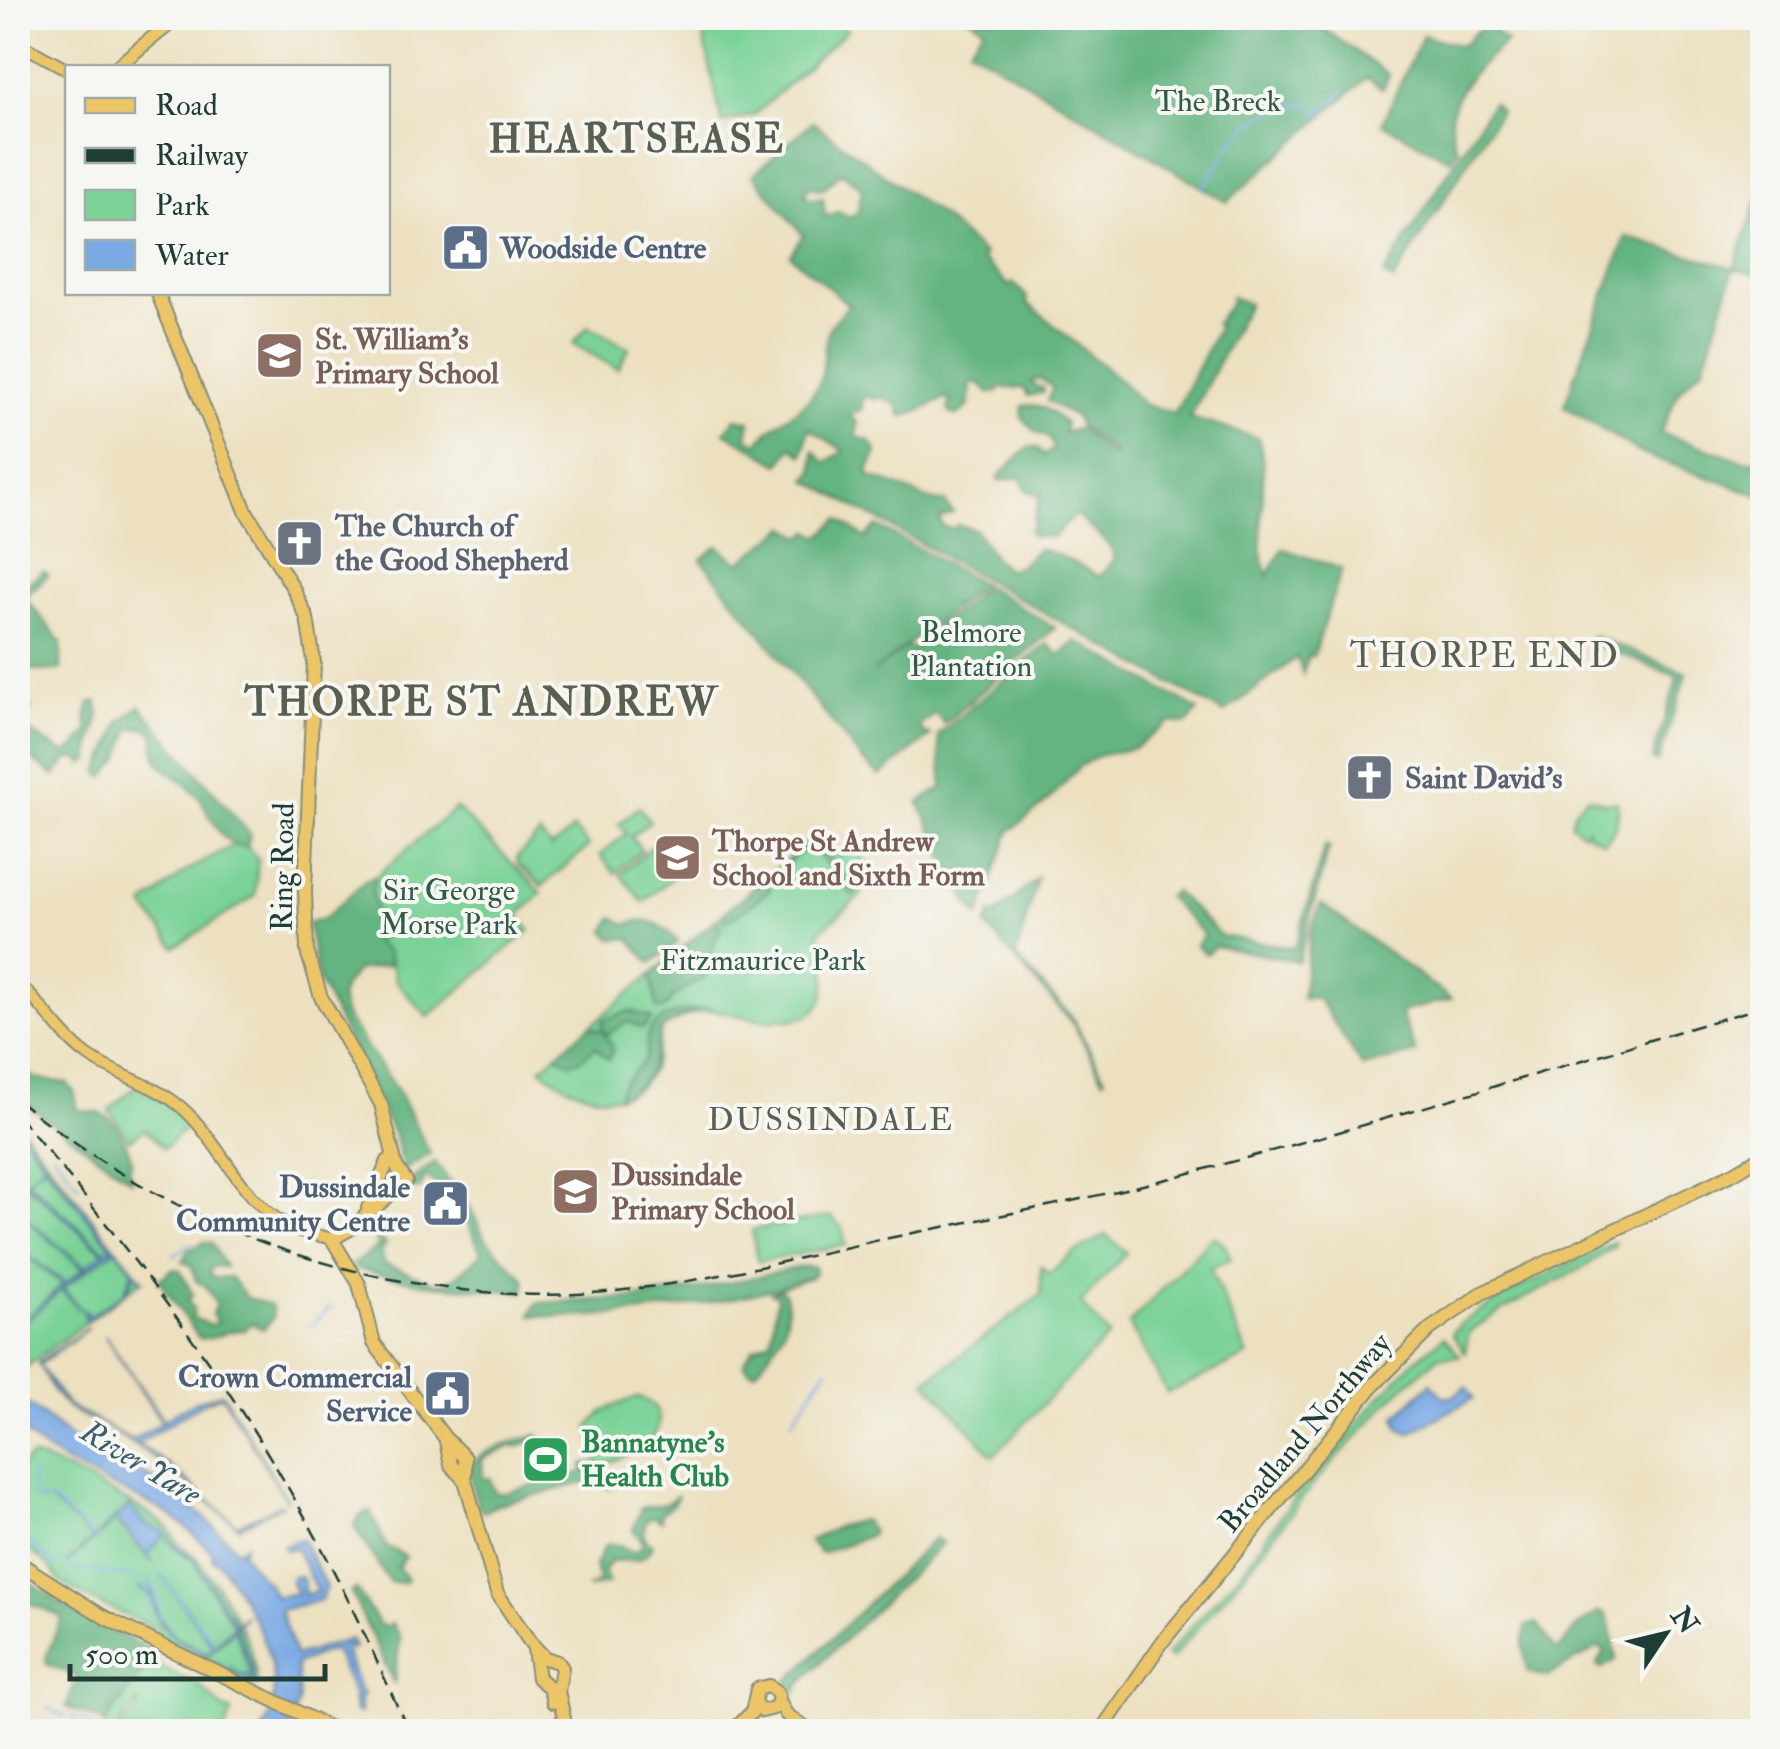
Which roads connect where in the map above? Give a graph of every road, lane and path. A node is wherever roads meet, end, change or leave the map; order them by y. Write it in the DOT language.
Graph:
graph roads {
  1 [pos="176,18"];
  2 [pos="18,43"];
  3 [pos="119,65"];
  4 [pos="65,68"];
  5 [pos="158,295"];
  6 [pos="18,983"];
  7 [pos="1762,1150"];
  8 [pos="1762,1166"];
  9 [pos="397,1169"];
  10 [pos="368,1208"];
  11 [pos="332,1239"];
  12 [pos="18,1566"];
  13 [pos="150,1643"];
  14 [pos="543,1663"];
  15 [pos="554,1684"];
  16 [pos="768,1707"];
  17 [pos="325,1732"];
  18 [pos="338,1732"];
  19 [pos="564,1732"];
  20 [pos="732,1732"];
  21 [pos="740,1732"];
  22 [pos="810,1732"];
  23 [pos="1103,1732"];
  1 -- 3 [label="highway"];
  2 -- 4 [label="main road"];
  5 -- 9 [label="highway, Ring Road"];
  6 -- 11 [label="main road"];
  7 -- 23 [label="highway, Broadland Northway"];
  8 -- 23 [label="highway, Broadland Northway"];
  9 -- 10 [label="highway"];
  9 -- 10 [label="highway"];
  9 -- 11 [label="highway"];
  10 -- 11 [label="highway"];
  11 -- 14 [label="highway"];
  12 -- 13 [label="highway"];
  13 -- 17 [label="highway"];
  13 -- 18 [label="highway"];
  14 -- 15 [label="highway"];
  14 -- 15 [label="highway"];
  15 -- 19 [label="highway"];
  16 -- 20 [label="highway"];
  16 -- 21 [label="highway"];
  16 -- 22 [label="highway"];
}
